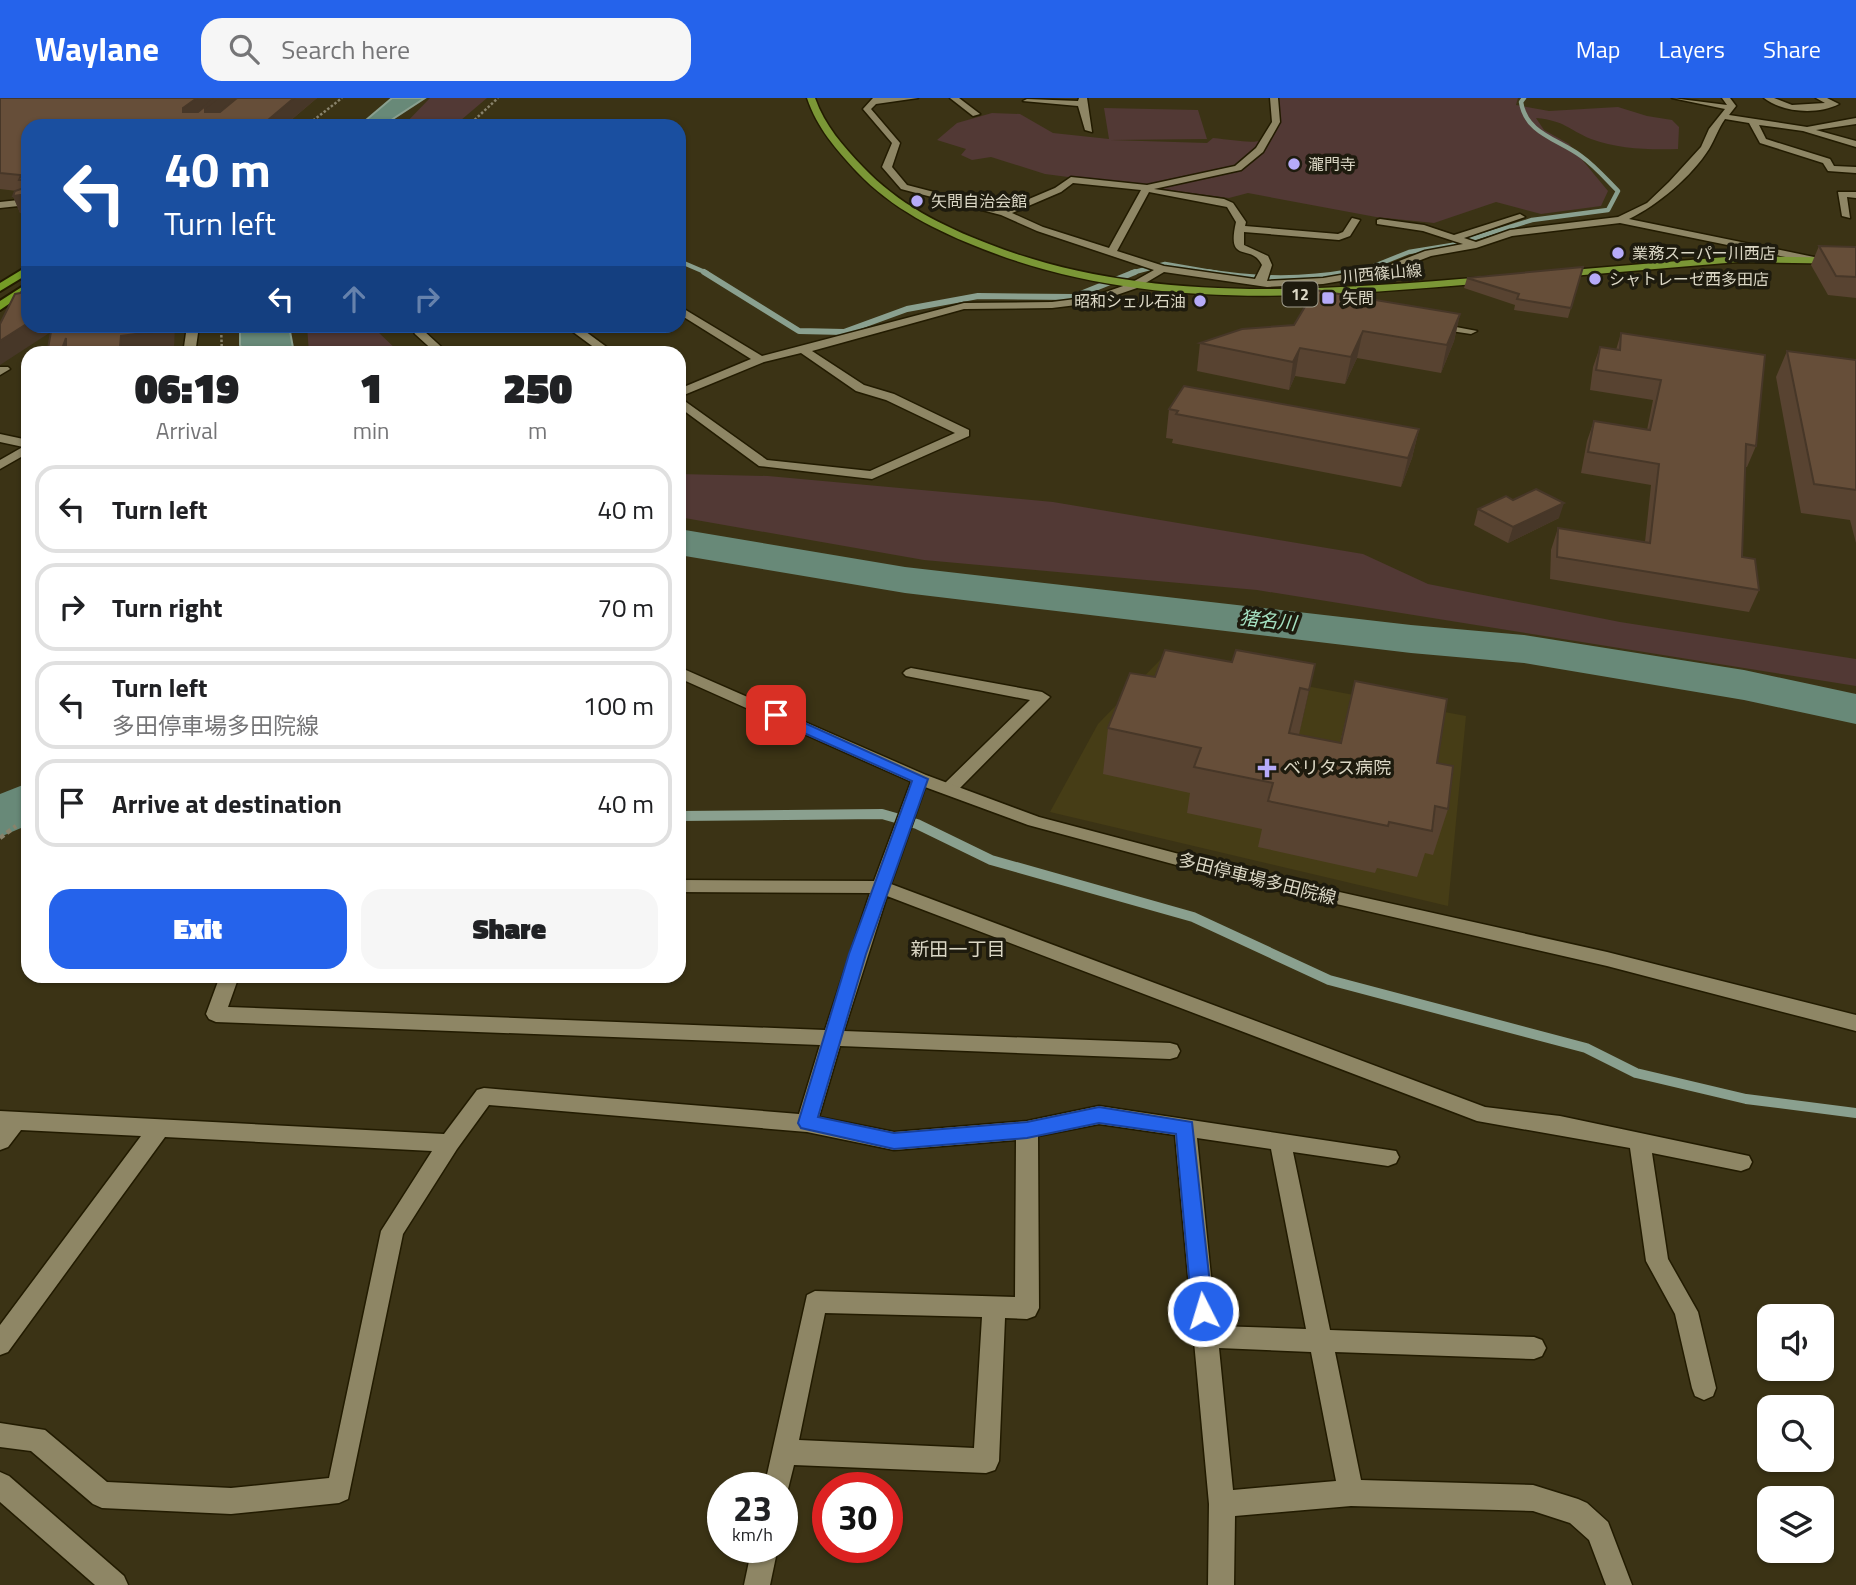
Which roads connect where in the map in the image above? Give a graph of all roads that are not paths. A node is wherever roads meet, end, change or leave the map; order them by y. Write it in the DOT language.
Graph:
graph roads {
  1 [pos="811,98"];
  2 [pos="914,98"];
  3 [pos="954,98"];
  4 [pos="1274,98"];
  5 [pos="1676,98"];
  6 [pos="1768,98"];
  7 [pos="1820,98"];
  8 [pos="874,100"];
  9 [pos="1027,101"];
  10 [pos="1083,104"];
  11 [pos="1728,108"];
  12 [pos="976,114"];
  13 [pos="1856,121"];
  14 [pos="1753,122"];
  15 [pos="1804,130"];
  16 [pos="1856,144"];
  17 [pos="1856,170"];
  18 [pos="1146,189"];
  19 [pos="1856,195"];
  20 [pos="21,203"];
  21 [pos="0,205"];
  22 [pos="1004,213"];
  23 [pos="1847,216"];
  24 [pos="1520,217"];
  25 [pos="1355,219"];
  26 [pos="1620,219"];
  27 [pos="1380,222"];
  28 [pos="1240,229"];
  29 [pos="1456,237"];
  30 [pos="1476,245"];
  31 [pos="1111,253"];
  32 [pos="1815,260"];
  33 [pos="1856,261"];
  34 [pos="1162,269"];
  35 [pos="21,274"];
  36 [pos="1546,275"];
  37 [pos="1505,278"];
  38 [pos="1259,283"];
  39 [pos="1133,286"];
  40 [pos="0,288"];
  41 [pos="21,291"];
  42 [pos="1294,295"];
  43 [pos="0,306"];
  44 [pos="1340,312"];
  45 [pos="686,313"];
  46 [pos="1420,323"];
  47 [pos="1471,331"];
  48 [pos="421,333"];
  49 [pos="581,333"];
  50 [pos="435,346"];
  51 [pos="600,346"];
  52 [pos="803,350"];
  53 [pos="760,360"];
  54 [pos="686,390"];
  55 [pos="686,406"];
  56 [pos="0,438"];
  57 [pos="21,444"];
  58 [pos="21,451"];
  59 [pos="0,465"];
  60 [pos="911,673"];
  61 [pos="686,675"];
  62 [pos="920,779"];
  63 [pos="949,789"];
  64 [pos="686,886"];
  65 [pos="881,888"];
  66 [pos="227,983"];
  67 [pos="1856,1023"];
  68 [pos="832,1038"];
  69 [pos="1170,1051"];
  70 [pos="8,1120"];
  71 [pos="807,1123"];
  72 [pos="1185,1128"];
  73 [pos="158,1130"];
  74 [pos="1027,1130"];
  75 [pos="1280,1141"];
  76 [pos="0,1142"];
  77 [pos="1640,1142"];
  78 [pos="449,1143"];
  79 [pos="1388,1157"];
  80 [pos="1741,1162"];
  81 [pos="994,1307"];
  82 [pos="1205,1337"];
  83 [pos="1320,1341"];
  84 [pos="0,1344"];
  85 [pos="1534,1348"];
  86 [pos="1704,1388"];
  87 [pos="0,1435"];
  88 [pos="785,1452"];
  89 [pos="781,1472"];
  90 [pos="0,1485"];
  91 [pos="1351,1493"];
  92 [pos="1222,1504"];
  93 [pos="762,1563"];
  94 [pos="115,1585"];
  95 [pos="757,1585"];
  96 [pos="1221,1585"];
  97 [pos="1619,1585"];
  1 -- 39 [label="main road, 川西篠山線 / 12"];
  2 -- 8 [label="street"];
  3 -- 12 [label="street"];
  4 -- 18 [label="street"];
  5 -- 11 [label="street"];
  6 -- 7 [label="street"];
  8 -- 22 [label="street"];
  9 -- 10 [label="street"];
  11 -- 14 [label="street"];
  11 -- 26 [label="street"];
  13 -- 15 [label="street"];
  14 -- 15 [label="street"];
  14 -- 17 [label="street"];
  15 -- 16 [label="street"];
  18 -- 22 [label="street"];
  18 -- 28 [label="street"];
  18 -- 31 [label="street"];
  19 -- 23 [label="street"];
  20 -- 21 [label="street"];
  22 -- 31 [label="street"];
  24 -- 29 [label="street"];
  25 -- 28 [label="street"];
  26 -- 30 [label="street"];
  26 -- 32 [label="street"];
  27 -- 29 [label="street"];
  28 -- 38 [label="street"];
  29 -- 30 [label="street"];
  30 -- 38 [label="street"];
  31 -- 34 [label="street"];
  32 -- 33 [label="main road"];
  32 -- 36 [label="main road"];
  34 -- 38 [label="street"];
  34 -- 39 [label="street"];
  35 -- 40 [label="highway"];
  37 -- 42 [label="main road, 川西篠山線 / 12"];
  39 -- 42 [label="main road, 川西篠山線 / 12"];
  39 -- 52 [label="street"];
  41 -- 43 [label="highway"];
  42 -- 44 [label="street"];
  45 -- 53 [label="street"];
  46 -- 47 [label="street"];
  48 -- 50 [label="street"];
  49 -- 51 [label="street"];
  52 -- 53 [label="street"];
  52 -- 55 [label="street"];
  53 -- 54 [label="street"];
  56 -- 57 [label="street"];
  58 -- 59 [label="street"];
  60 -- 63 [label="street"];
  61 -- 62 [label="street, 多田停車場多田院線"];
  62 -- 63 [label="street, 多田停車場多田院線"];
  62 -- 65 [label="street"];
  63 -- 67 [label="street, 多田停車場多田院線"];
  64 -- 65 [label="street"];
  65 -- 68 [label="street"];
  65 -- 77 [label="street"];
  66 -- 68 [label="street"];
  68 -- 69 [label="street"];
  68 -- 71 [label="street"];
  70 -- 73 [label="street"];
  70 -- 76 [label="street"];
  71 -- 74 [label="street"];
  71 -- 78 [label="street"];
  72 -- 74 [label="street"];
  72 -- 75 [label="street"];
  72 -- 82 [label="street"];
  73 -- 78 [label="street"];
  73 -- 84 [label="street"];
  74 -- 81 [label="street"];
  75 -- 79 [label="street"];
  75 -- 83 [label="street"];
  77 -- 80 [label="street"];
  77 -- 86 [label="street"];
  78 -- 87 [label="street"];
  81 -- 88 [label="street"];
  81 -- 88 [label="street"];
  82 -- 83 [label="street"];
  82 -- 92 [label="street"];
  83 -- 85 [label="street"];
  83 -- 91 [label="street"];
  88 -- 89 [label="street"];
  90 -- 94 [label="street"];
  91 -- 92 [label="street"];
  91 -- 97 [label="street"];
  92 -- 96 [label="street"];
  93 -- 95 [label="street"];
}
